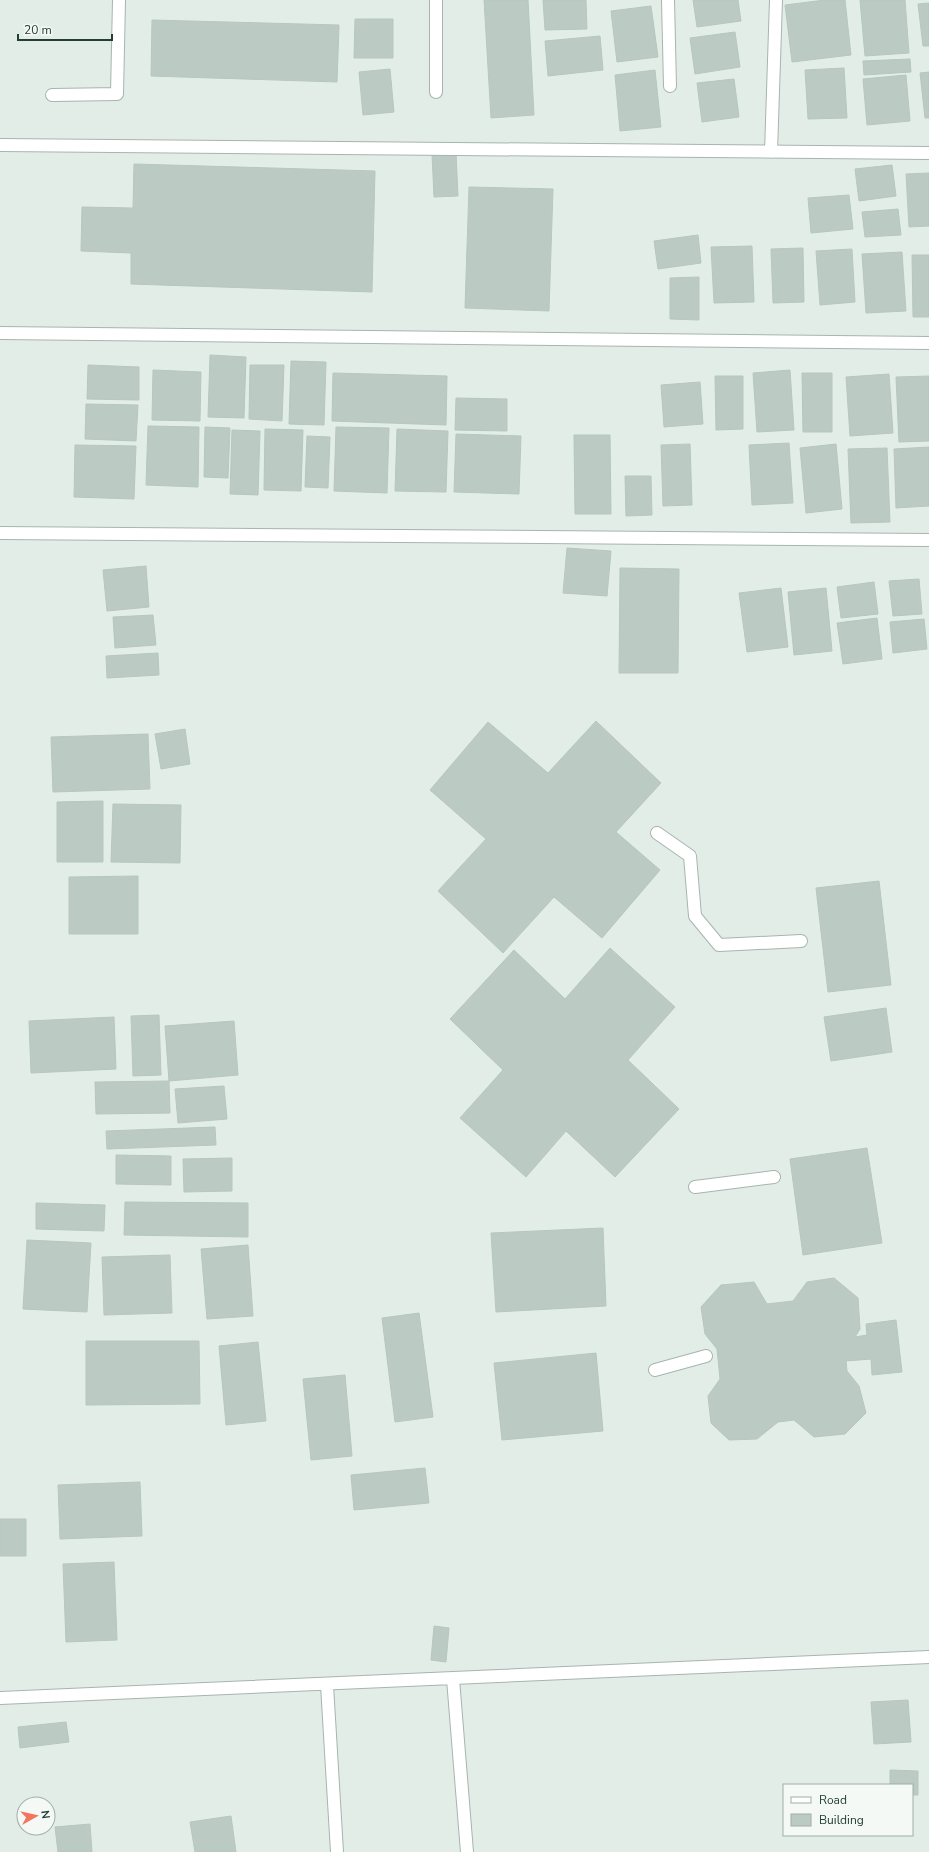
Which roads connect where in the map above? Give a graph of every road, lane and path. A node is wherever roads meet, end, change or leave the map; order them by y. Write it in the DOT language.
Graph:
graph roads {
  1 [pos="119,0"];
  2 [pos="436,0"];
  3 [pos="668,0"];
  4 [pos="776,0"];
  5 [pos="670,86"];
  6 [pos="436,92"];
  7 [pos="52,95"];
  8 [pos="0,144"];
  9 [pos="771,152"];
  10 [pos="929,153"];
  11 [pos="0,333"];
  12 [pos="929,343"];
  13 [pos="0,533"];
  14 [pos="929,540"];
  15 [pos="657,833"];
  16 [pos="802,941"];
  17 [pos="774,1177"];
  18 [pos="694,1187"];
  19 [pos="706,1356"];
  20 [pos="655,1370"];
  21 [pos="929,1657"];
  22 [pos="453,1679"];
  23 [pos="327,1685"];
  24 [pos="0,1698"];
  25 [pos="337,1852"];
  26 [pos="467,1852"];
  1 -- 7 [label="street"];
  2 -- 6 [label="street"];
  3 -- 5 [label="street"];
  4 -- 9 [label="street"];
  8 -- 9 [label="street"];
  9 -- 10 [label="street"];
  11 -- 12 [label="street"];
  13 -- 14 [label="street"];
  15 -- 16 [label="street"];
  17 -- 18 [label="street"];
  19 -- 20 [label="street"];
  21 -- 22 [label="street"];
  22 -- 23 [label="street"];
  22 -- 26 [label="street"];
  23 -- 24 [label="street"];
  23 -- 25 [label="street"];
}
